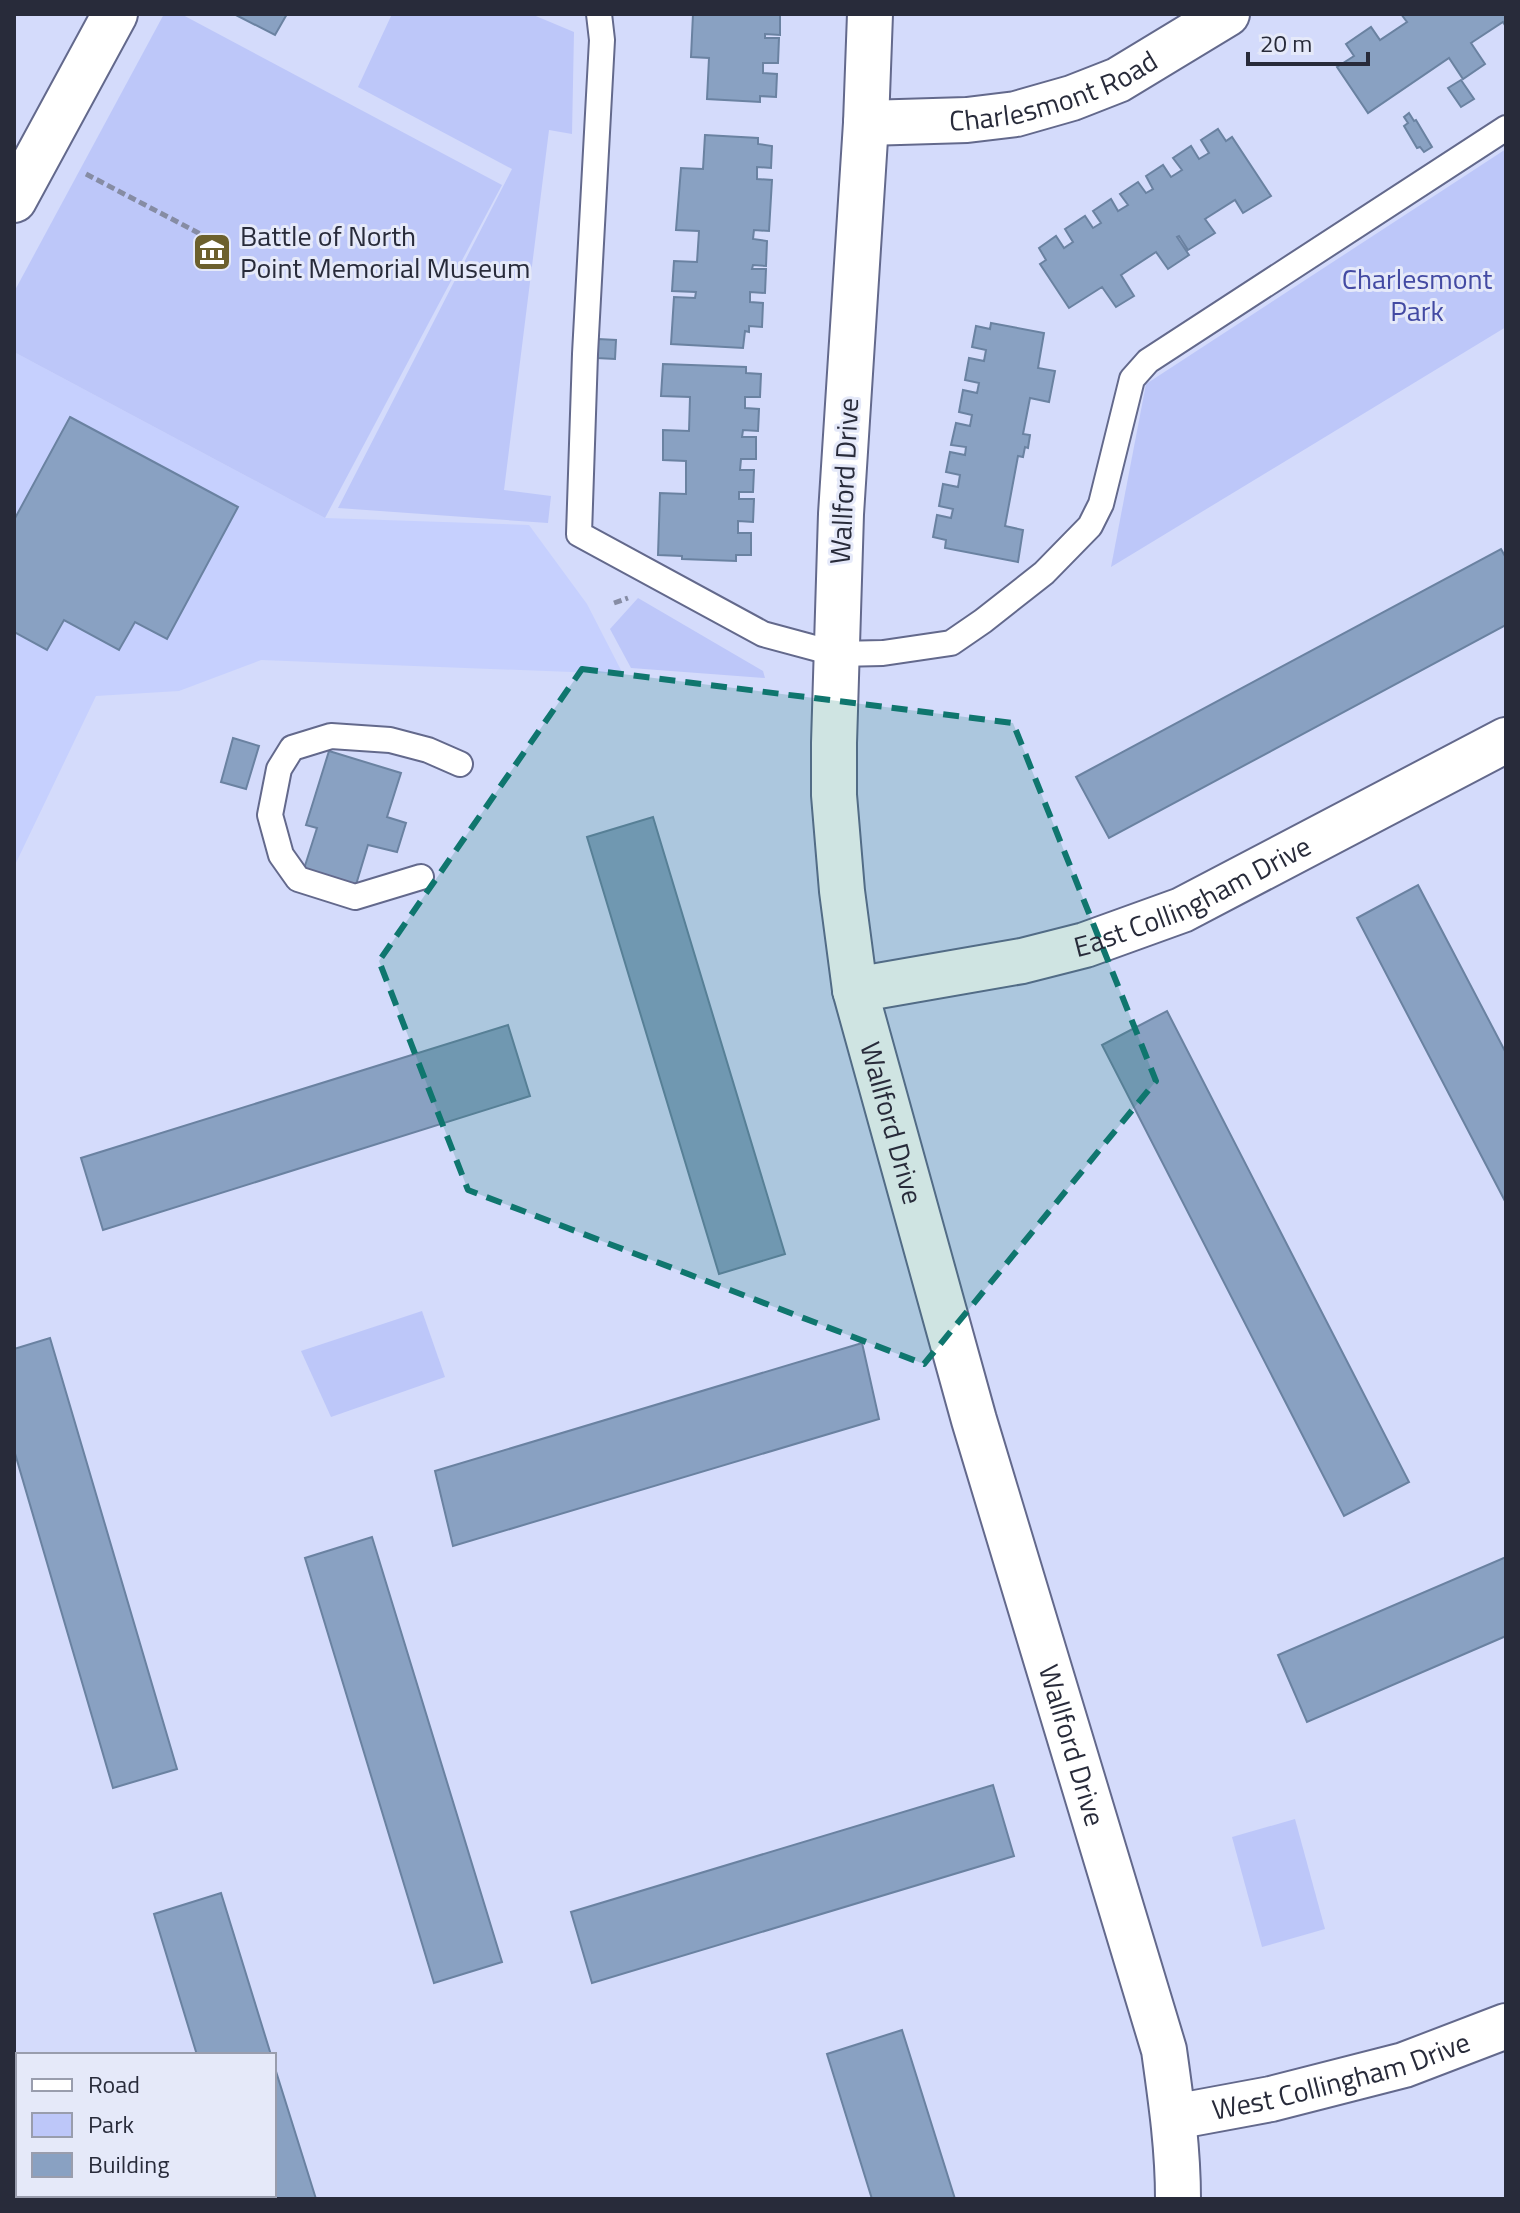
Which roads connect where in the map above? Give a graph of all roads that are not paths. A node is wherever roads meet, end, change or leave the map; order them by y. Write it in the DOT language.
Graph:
graph roads {
  1 [pos="115,14"];
  2 [pos="599,14"];
  3 [pos="870,14"];
  4 [pos="1227,14"];
  5 [pos="866,123"];
  6 [pos="1506,128"];
  7 [pos="14,200"];
  8 [pos="837,654"];
  9 [pos="1506,740"];
  10 [pos="460,764"];
  11 [pos="421,877"];
  12 [pos="855,990"];
  13 [pos="1506,2026"];
  14 [pos="1174,2117"];
  15 [pos="1178,2199"];
  1 -- 7 [label="street"];
  2 -- 8 [label="lane"];
  3 -- 5 [label="street, Wallford Drive"];
  4 -- 5 [label="street, Charlesmont Road"];
  5 -- 8 [label="street, Wallford Drive"];
  6 -- 8 [label="lane"];
  8 -- 12 [label="street, Wallford Drive"];
  9 -- 12 [label="street, East Collingham Drive"];
  10 -- 11 [label="lane"];
  12 -- 14 [label="street, Wallford Drive"];
  13 -- 14 [label="street, West Collingham Drive"];
  14 -- 15 [label="street, Wallford Drive"];
}
